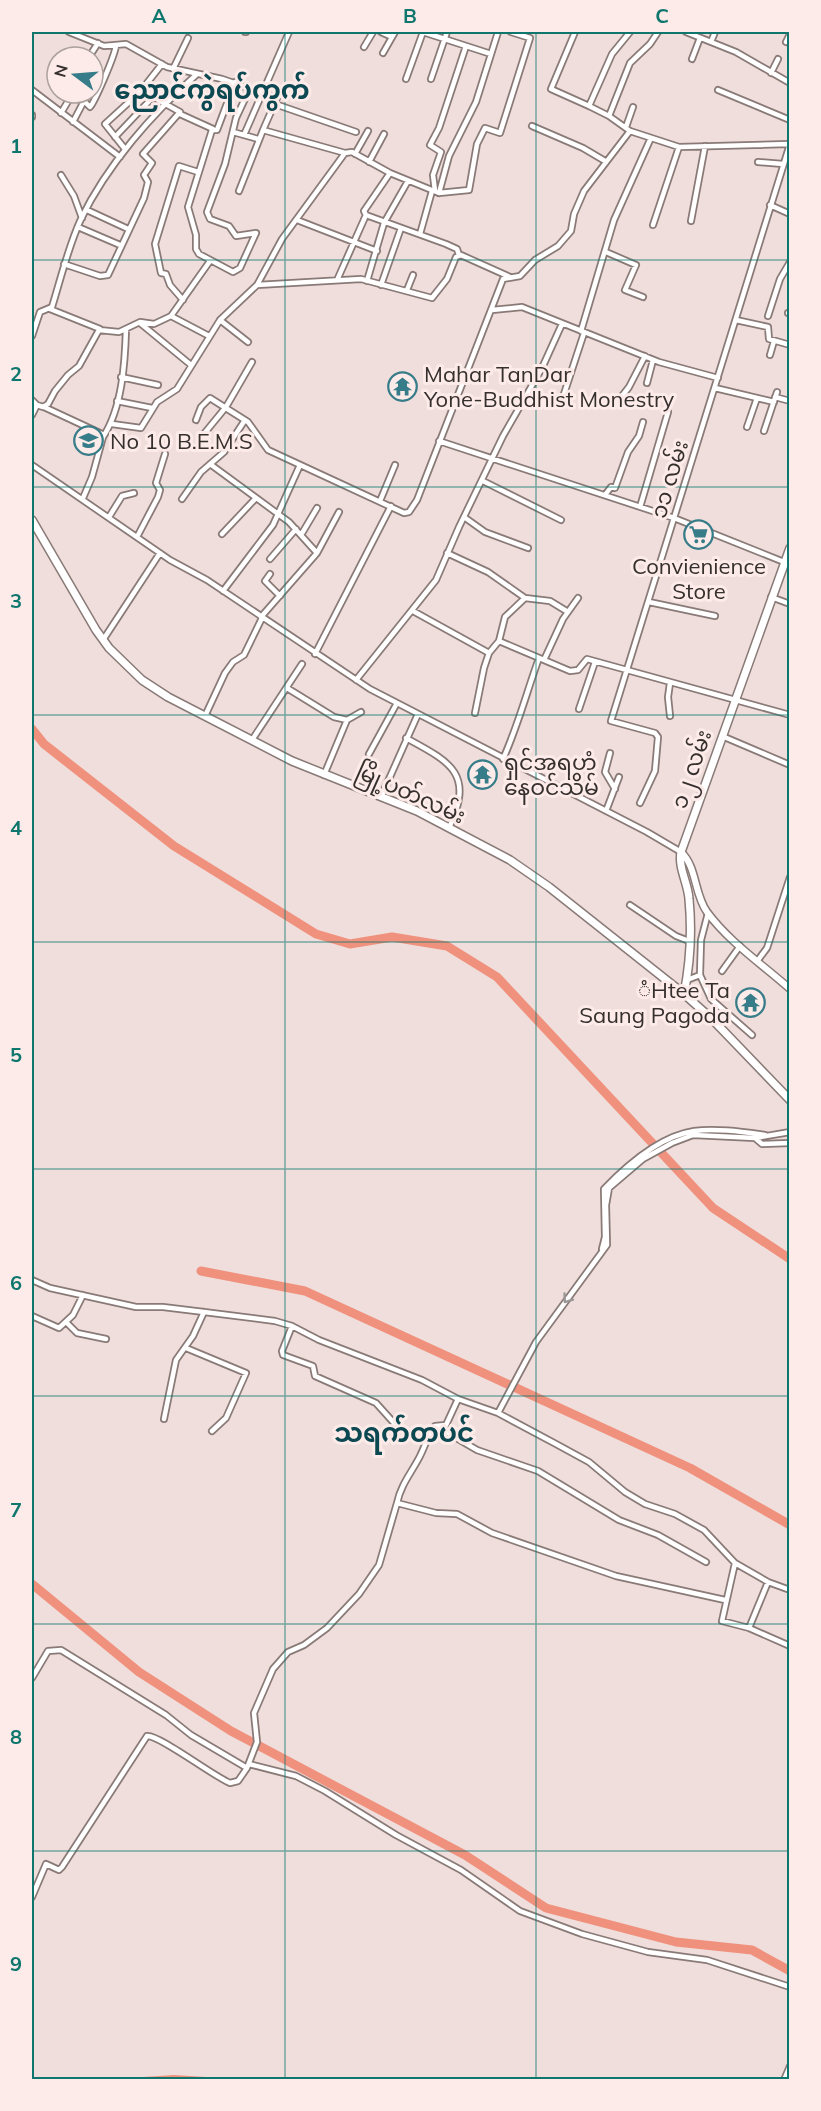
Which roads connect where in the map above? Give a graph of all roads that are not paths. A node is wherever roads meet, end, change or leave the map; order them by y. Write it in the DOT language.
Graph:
graph roads {
  1 [pos="69,32"];
  2 [pos="289,32"];
  3 [pos="373,32"];
  4 [pos="381,32"];
  5 [pos="395,32"];
  6 [pos="423,32"];
  7 [pos="447,32"];
  8 [pos="498,32"];
  9 [pos="511,32"];
  10 [pos="534,32"];
  11 [pos="575,32"];
  12 [pos="630,32"];
  13 [pos="658,32"];
  14 [pos="686,32"];
  15 [pos="716,32"];
  16 [pos="789,34"];
  17 [pos="392,37"];
  18 [pos="188,38"];
  19 [pos="530,38"];
  20 [pos="700,38"];
  21 [pos="444,39"];
  22 [pos="711,42"];
  23 [pos="786,42"];
  24 [pos="98,43"];
  25 [pos="116,45"];
  26 [pos="466,46"];
  27 [pos="364,47"];
  28 [pos="383,53"];
  29 [pos="491,54"];
  30 [pos="692,59"];
  31 [pos="778,59"];
  32 [pos="162,64"];
  33 [pos="173,69"];
  34 [pos="771,73"];
  35 [pos="196,75"];
  36 [pos="406,79"];
  37 [pos="431,79"];
  38 [pos="235,82"];
  39 [pos="789,83"];
  40 [pos="250,88"];
  41 [pos="32,90"];
  42 [pos="718,90"];
  43 [pos="263,92"];
  44 [pos="167,104"];
  45 [pos="275,104"];
  46 [pos="66,105"];
  47 [pos="589,106"];
  48 [pos="633,108"];
  49 [pos="61,113"];
  50 [pos="180,114"];
  51 [pos="609,116"];
  52 [pos="789,120"];
  53 [pos="73,122"];
  54 [pos="532,126"];
  55 [pos="213,129"];
  56 [pos="628,129"];
  57 [pos="263,130"];
  58 [pos="369,131"];
  59 [pos="233,132"];
  60 [pos="356,132"];
  61 [pos="384,134"];
  62 [pos="244,135"];
  63 [pos="115,137"];
  64 [pos="258,139"];
  65 [pos="650,140"];
  66 [pos="789,144"];
  67 [pos="705,146"];
  68 [pos="679,147"];
  69 [pos="125,149"];
  70 [pos="345,153"];
  71 [pos="355,154"];
  72 [pos="120,158"];
  73 [pos="605,161"];
  74 [pos="369,162"];
  75 [pos="758,162"];
  76 [pos="783,164"];
  77 [pos="198,172"];
  78 [pos="390,173"];
  79 [pos="61,175"];
  80 [pos="408,181"];
  81 [pos="239,191"];
  82 [pos="435,192"];
  83 [pos="770,205"];
  84 [pos="87,210"];
  85 [pos="789,214"];
  86 [pos="366,215"];
  87 [pos="82,218"];
  88 [pos="297,220"];
  89 [pos="691,221"];
  90 [pos="384,223"];
  91 [pos="653,225"];
  92 [pos="78,227"];
  93 [pos="400,228"];
  94 [pos="128,229"];
  95 [pos="420,234"];
  96 [pos="353,243"];
  97 [pos="120,246"];
  98 [pos="377,251"];
  99 [pos="606,252"];
  100 [pos="459,255"];
  101 [pos="210,261"];
  102 [pos="789,262"];
  103 [pos="64,264"];
  104 [pos="413,275"];
  105 [pos="512,278"];
  106 [pos="338,279"];
  107 [pos="367,281"];
  108 [pos="257,285"];
  109 [pos="381,285"];
  110 [pos="407,290"];
  111 [pos="643,297"];
  112 [pos="183,300"];
  113 [pos="50,309"];
  114 [pos="492,310"];
  115 [pos="171,316"];
  116 [pos="768,316"];
  117 [pos="220,320"];
  118 [pos="736,320"];
  119 [pos="140,322"];
  120 [pos="562,324"];
  121 [pos="100,329"];
  122 [pos="126,329"];
  123 [pos="582,332"];
  124 [pos="32,336"];
  125 [pos="209,336"];
  126 [pos="774,341"];
  127 [pos="248,342"];
  128 [pos="789,345"];
  129 [pos="770,355"];
  130 [pos="645,356"];
  131 [pos="653,360"];
  132 [pos="252,362"];
  133 [pos="191,365"];
  134 [pos="121,377"];
  135 [pos="718,378"];
  136 [pos="647,383"];
  137 [pos="158,386"];
  138 [pos="715,388"];
  139 [pos="622,396"];
  140 [pos="563,397"];
  141 [pos="775,397"];
  142 [pos="757,398"];
  143 [pos="32,400"];
  144 [pos="117,401"];
  145 [pos="789,401"];
  146 [pos="37,405"];
  147 [pos="44,407"];
  148 [pos="226,407"];
  149 [pos="152,408"];
  150 [pos="668,412"];
  151 [pos="32,415"];
  152 [pos="196,420"];
  153 [pos="245,420"];
  154 [pos="643,422"];
  155 [pos="112,424"];
  156 [pos="747,427"];
  157 [pos="764,431"];
  158 [pos="203,435"];
  159 [pos="104,437"];
  160 [pos="440,441"];
  161 [pos="165,454"];
  162 [pos="493,459"];
  163 [pos="210,464"];
  164 [pos="32,465"];
  165 [pos="300,465"];
  166 [pos="395,465"];
  167 [pos="483,481"];
  168 [pos="134,494"];
  169 [pos="605,495"];
  170 [pos="83,498"];
  171 [pos="256,498"];
  172 [pos="182,499"];
  173 [pos="380,501"];
  174 [pos="391,506"];
  175 [pos="640,507"];
  176 [pos="318,508"];
  177 [pos="339,512"];
  178 [pos="279,513"];
  179 [pos="109,517"];
  180 [pos="464,517"];
  181 [pos="674,518"];
  182 [pos="32,520"];
  183 [pos="561,520"];
  184 [pos="296,530"];
  185 [pos="222,534"];
  186 [pos="301,535"];
  187 [pos="137,537"];
  188 [pos="528,548"];
  189 [pos="789,548"];
  190 [pos="160,553"];
  191 [pos="317,553"];
  192 [pos="447,553"];
  193 [pos="270,559"];
  194 [pos="784,562"];
  195 [pos="270,574"];
  196 [pos="223,591"];
  197 [pos="280,596"];
  198 [pos="771,597"];
  199 [pos="525,598"];
  200 [pos="578,598"];
  201 [pos="649,602"];
  202 [pos="789,604"];
  203 [pos="412,611"];
  204 [pos="568,612"];
  205 [pos="715,616"];
  206 [pos="262,618"];
  207 [pos="103,640"];
  208 [pos="500,641"];
  209 [pos="489,653"];
  210 [pos="315,654"];
  211 [pos="542,659"];
  212 [pos="595,662"];
  213 [pos="302,664"];
  214 [pos="626,672"];
  215 [pos="356,680"];
  216 [pos="670,683"];
  217 [pos="288,688"];
  218 [pos="736,698"];
  219 [pos="397,703"];
  220 [pos="579,709"];
  221 [pos="361,712"];
  222 [pos="475,713"];
  223 [pos="418,714"];
  224 [pos="789,715"];
  225 [pos="205,716"];
  226 [pos="670,716"];
  227 [pos="347,720"];
  228 [pos="722,736"];
  229 [pos="406,738"];
  230 [pos="252,740"];
  231 [pos="610,753"];
  232 [pos="369,754"];
  233 [pos="503,759"];
  234 [pos="789,765"];
  235 [pos="324,775"];
  236 [pos="619,777"];
  237 [pos="615,789"];
  238 [pos="381,797"];
  239 [pos="640,804"];
  240 [pos="606,811"];
  241 [pos="450,828"];
  242 [pos="681,852"];
  243 [pos="789,877"];
  244 [pos="630,905"];
  245 [pos="708,913"];
  246 [pos="689,941"];
  247 [pos="740,946"];
  248 [pos="758,960"];
  249 [pos="722,971"];
  250 [pos="700,975"];
  251 [pos="687,980"];
  252 [pos="789,989"];
  253 [pos="684,994"];
  254 [pos="752,1035"];
  255 [pos="789,1100"];
  256 [pos="789,1132"];
  257 [pos="768,1136"];
  258 [pos="755,1138"];
  259 [pos="789,1143"];
  260 [pos="662,1146"];
  261 [pos="32,1280"];
  262 [pos="83,1294"];
  263 [pos="204,1312"];
  264 [pos="32,1316"];
  265 [pos="67,1323"];
  266 [pos="292,1326"];
  267 [pos="106,1339"];
  268 [pos="186,1348"];
  269 [pos="458,1399"];
  270 [pos="498,1413"];
  271 [pos="164,1419"];
  272 [pos="394,1423"];
  273 [pos="443,1426"];
  274 [pos="212,1431"];
  275 [pos="397,1503"];
  276 [pos="706,1562"];
  277 [pos="735,1563"];
  278 [pos="768,1582"];
  279 [pos="789,1590"];
  280 [pos="725,1600"];
  281 [pos="749,1628"];
  282 [pos="789,1646"];
  283 [pos="32,1678"];
  284 [pos="249,1764"];
  285 [pos="32,1897"];
  286 [pos="789,1987"];
  287 [pos="789,2066"];
  288 [pos="784,2079"];
  1 -- 24 [label="street"];
  2 -- 43 [label="street"];
  3 -- 27 [label="street"];
  4 -- 17 [label="street"];
  5 -- 17 [label="street"];
  6 -- 21 [label="street"];
  6 -- 36 [label="street"];
  7 -- 21 [label="street"];
  8 -- 29 [label="street"];
  9 -- 19 [label="street"];
  10 -- 19 [label="street"];
  11 -- 47 [label="street"];
  12 -- 47 [label="street"];
  13 -- 51 [label="street"];
  14 -- 20 [label="street"];
  15 -- 22 [label="street"];
  16 -- 23 [label="street"];
  17 -- 28 [label="street"];
  18 -- 33 [label="street"];
  19 -- 82 [label="street"];
  20 -- 22 [label="street"];
  20 -- 30 [label="street"];
  21 -- 26 [label="street"];
  21 -- 37 [label="street"];
  22 -- 34 [label="street"];
  24 -- 25 [label="street"];
  25 -- 32 [label="street"];
  25 -- 53 [label="street"];
  26 -- 29 [label="street"];
  26 -- 82 [label="street"];
  29 -- 82 [label="street"];
  31 -- 34 [label="street"];
  32 -- 33 [label="street"];
  32 -- 63 [label="street"];
  33 -- 35 [label="street"];
  34 -- 39 [label="street"];
  35 -- 38 [label="street"];
  35 -- 44 [label="street"];
  38 -- 40 [label="street"];
  38 -- 55 [label="street"];
  40 -- 43 [label="street"];
  40 -- 59 [label="street"];
  41 -- 49 [label="street"];
  42 -- 52 [label="street"];
  43 -- 45 [label="street"];
  43 -- 62 [label="street"];
  44 -- 50 [label="street"];
  44 -- 63 [label="street"];
  44 -- 69 [label="street"];
  45 -- 57 [label="street"];
  45 -- 60 [label="street"];
  46 -- 49 [label="street"];
  47 -- 51 [label="street"];
  48 -- 56 [label="street"];
  49 -- 53 [label="street"];
  50 -- 55 [label="street"];
  50 -- 94 [label="street"];
  51 -- 56 [label="street"];
  53 -- 72 [label="street"];
  54 -- 73 [label="street"];
  55 -- 77 [label="street"];
  56 -- 65 [label="street"];
  56 -- 73 [label="street"];
  57 -- 64 [label="street"];
  57 -- 70 [label="street"];
  58 -- 71 [label="street"];
  59 -- 62 [label="street"];
  59 -- 101 [label="street"];
  61 -- 74 [label="street"];
  62 -- 64 [label="street"];
  63 -- 69 [label="street"];
  64 -- 81 [label="street"];
  65 -- 68 [label="street"];
  65 -- 99 [label="street"];
  66 -- 67 [label="street"];
  66 -- 76 [label="street, ၁၁ လမ်း"];
  67 -- 68 [label="street"];
  67 -- 89 [label="street"];
  68 -- 91 [label="street"];
  69 -- 72 [label="street"];
  70 -- 71 [label="street"];
  70 -- 88 [label="street"];
  71 -- 74 [label="street"];
  72 -- 84 [label="street"];
  73 -- 105 [label="street"];
  74 -- 78 [label="street"];
  75 -- 76 [label="street"];
  76 -- 83 [label="street, ၁၁ လမ်း"];
  77 -- 101 [label="street"];
  77 -- 112 [label="street"];
  78 -- 80 [label="street"];
  78 -- 86 [label="street"];
  79 -- 87 [label="street"];
  80 -- 82 [label="street"];
  80 -- 90 [label="street"];
  82 -- 95 [label="street"];
  83 -- 85 [label="street"];
  83 -- 118 [label="street, ၁၁ လမ်း"];
  84 -- 87 [label="street"];
  84 -- 94 [label="street"];
  86 -- 90 [label="street"];
  86 -- 96 [label="street"];
  87 -- 92 [label="street"];
  88 -- 96 [label="street"];
  88 -- 108 [label="street"];
  90 -- 93 [label="street"];
  90 -- 98 [label="street"];
  92 -- 97 [label="street"];
  92 -- 103 [label="street"];
  93 -- 95 [label="street"];
  93 -- 109 [label="street"];
  94 -- 97 [label="street"];
  95 -- 100 [label="street"];
  96 -- 98 [label="street"];
  96 -- 106 [label="street"];
  97 -- 103 [label="street"];
  98 -- 107 [label="street"];
  99 -- 111 [label="street"];
  99 -- 123 [label="street"];
  100 -- 105 [label="street"];
  100 -- 110 [label="street"];
  101 -- 112 [label="street"];
  102 -- 116 [label="street"];
  103 -- 113 [label="street"];
  104 -- 110 [label="street"];
  105 -- 114 [label="street"];
  106 -- 107 [label="street"];
  106 -- 108 [label="street"];
  107 -- 109 [label="street"];
  108 -- 117 [label="street"];
  109 -- 110 [label="street"];
  112 -- 115 [label="street"];
  113 -- 121 [label="street"];
  113 -- 124 [label="street"];
  114 -- 120 [label="street"];
  114 -- 160 [label="street"];
  115 -- 119 [label="street"];
  115 -- 125 [label="street"];
  117 -- 125 [label="street"];
  117 -- 127 [label="street"];
  118 -- 126 [label="street"];
  118 -- 135 [label="street, ၁၁ လမ်း"];
  119 -- 122 [label="street"];
  119 -- 133 [label="street"];
  120 -- 123 [label="street"];
  120 -- 162 [label="street"];
  121 -- 122 [label="street"];
  121 -- 147 [label="street"];
  122 -- 134 [label="street"];
  123 -- 130 [label="street"];
  123 -- 140 [label="street"];
  125 -- 133 [label="street"];
  126 -- 128 [label="street"];
  126 -- 129 [label="street"];
  130 -- 131 [label="street"];
  130 -- 139 [label="street"];
  131 -- 135 [label="street"];
  131 -- 136 [label="street"];
  132 -- 148 [label="street"];
  133 -- 149 [label="street"];
  134 -- 137 [label="street"];
  134 -- 144 [label="street"];
  135 -- 138 [label="street, ၁၁ လမ်း"];
  138 -- 142 [label="street"];
  138 -- 181 [label="street, ၁၁ လမ်း"];
  141 -- 142 [label="street"];
  141 -- 145 [label="street"];
  141 -- 157 [label="street"];
  142 -- 156 [label="street"];
  143 -- 146 [label="street"];
  144 -- 149 [label="street"];
  144 -- 155 [label="street"];
  146 -- 147 [label="street"];
  146 -- 151 [label="street"];
  147 -- 159 [label="street"];
  148 -- 152 [label="street"];
  148 -- 153 [label="street"];
  148 -- 158 [label="street"];
  149 -- 155 [label="street"];
  150 -- 175 [label="street"];
  153 -- 163 [label="street"];
  153 -- 165 [label="street"];
  154 -- 169 [label="street"];
  155 -- 159 [label="street"];
  159 -- 170 [label="street"];
  160 -- 162 [label="street"];
  160 -- 174 [label="street"];
  161 -- 187 [label="street"];
  162 -- 167 [label="street"];
  162 -- 169 [label="street"];
  163 -- 171 [label="street"];
  163 -- 172 [label="street"];
  164 -- 170 [label="street"];
  165 -- 173 [label="street"];
  165 -- 178 [label="street"];
  166 -- 173 [label="street"];
  167 -- 180 [label="street"];
  167 -- 183 [label="street"];
  168 -- 179 [label="street"];
  169 -- 175 [label="street"];
  170 -- 179 [label="street"];
  171 -- 178 [label="street"];
  171 -- 185 [label="street"];
  173 -- 174 [label="street"];
  174 -- 210 [label="street"];
  175 -- 181 [label="street"];
  176 -- 186 [label="street"];
  177 -- 191 [label="street"];
  178 -- 184 [label="street"];
  178 -- 196 [label="street"];
  179 -- 187 [label="street"];
  180 -- 188 [label="street"];
  180 -- 192 [label="street"];
  181 -- 194 [label="street"];
  181 -- 201 [label="street, ၁၁ လမ်း"];
  182 -- 207 [label="main road, မြို့ပတ်လမ်း"];
  184 -- 186 [label="street"];
  184 -- 193 [label="street"];
  186 -- 191 [label="street"];
  187 -- 190 [label="street"];
  189 -- 194 [label="main road, ၁၂ လမ်း"];
  190 -- 196 [label="street"];
  190 -- 207 [label="street"];
  191 -- 197 [label="street"];
  192 -- 199 [label="street"];
  192 -- 203 [label="street"];
  194 -- 198 [label="main road, ၁၂ လမ်း"];
  195 -- 197 [label="street"];
  196 -- 206 [label="street"];
  197 -- 206 [label="street"];
  198 -- 202 [label="street"];
  198 -- 218 [label="main road, ၁၂ လမ်း"];
  199 -- 204 [label="street"];
  199 -- 208 [label="street"];
  200 -- 204 [label="street"];
  201 -- 205 [label="street"];
  201 -- 214 [label="street, ၁၁ လမ်း"];
  203 -- 209 [label="street"];
  203 -- 215 [label="street"];
  204 -- 211 [label="street"];
  206 -- 210 [label="street"];
  206 -- 225 [label="street"];
  207 -- 225 [label="main road, မြို့ပတ်လမ်း"];
  208 -- 209 [label="street"];
  208 -- 211 [label="street"];
  209 -- 222 [label="street"];
  210 -- 215 [label="street"];
  211 -- 212 [label="street"];
  211 -- 233 [label="street"];
  212 -- 214 [label="street"];
  212 -- 220 [label="street"];
  213 -- 217 [label="street"];
  214 -- 216 [label="street"];
  214 -- 239 [label="street, ၁၁ လမ်း"];
  215 -- 219 [label="street"];
  216 -- 218 [label="street"];
  216 -- 226 [label="street"];
  217 -- 227 [label="street"];
  217 -- 230 [label="street"];
  218 -- 224 [label="street"];
  218 -- 228 [label="main road, ၁၂ လမ်း"];
  219 -- 223 [label="street"];
  219 -- 232 [label="street"];
  221 -- 227 [label="street"];
  223 -- 229 [label="street"];
  223 -- 233 [label="street"];
  225 -- 230 [label="main road, မြို့ပတ်လမ်း"];
  227 -- 235 [label="street"];
  228 -- 234 [label="street"];
  228 -- 242 [label="main road, ၁၂ လမ်း"];
  229 -- 238 [label="street"];
  229 -- 241 [label="street"];
  230 -- 235 [label="main road, မြို့ပတ်လမ်း"];
  231 -- 237 [label="street"];
  233 -- 240 [label="street"];
  235 -- 238 [label="main road, မြို့ပတ်လမ်း"];
  236 -- 237 [label="street"];
  237 -- 240 [label="street"];
  238 -- 241 [label="main road, မြို့ပတ်လမ်း"];
  240 -- 242 [label="street"];
  241 -- 253 [label="main road, မြို့ပတ်လမ်း"];
  242 -- 245 [label="street"];
  242 -- 246 [label="main road, ၁၂ လမ်း"];
  243 -- 248 [label="street"];
  244 -- 246 [label="street"];
  245 -- 247 [label="street"];
  245 -- 250 [label="street"];
  246 -- 251 [label="main road, ၁၂ လမ်း"];
  247 -- 248 [label="street"];
  247 -- 249 [label="street"];
  248 -- 252 [label="street"];
  250 -- 251 [label="street"];
  250 -- 254 [label="street"];
  251 -- 253 [label="main road, ၁၂ လမ်း"];
  253 -- 255 [label="main road, မြို့ပတ်လမ်း"];
  256 -- 257 [label="street"];
  257 -- 258 [label="street"];
  257 -- 260 [label="street"];
  258 -- 259 [label="street"];
  258 -- 260 [label="street"];
  260 -- 270 [label="street, one-way"];
  261 -- 262 [label="street"];
  262 -- 263 [label="street"];
  262 -- 265 [label="street"];
  263 -- 266 [label="street"];
  263 -- 268 [label="street"];
  264 -- 265 [label="street"];
  265 -- 267 [label="street"];
  266 -- 269 [label="street"];
  266 -- 272 [label="street"];
  268 -- 271 [label="street"];
  268 -- 274 [label="street"];
  269 -- 270 [label="street"];
  269 -- 273 [label="street"];
  270 -- 277 [label="street"];
  273 -- 275 [label="street"];
  273 -- 276 [label="street"];
  275 -- 280 [label="street"];
  275 -- 284 [label="street"];
  277 -- 278 [label="street"];
  277 -- 280 [label="street"];
  278 -- 279 [label="street"];
  278 -- 281 [label="street"];
  280 -- 281 [label="street"];
  281 -- 282 [label="street"];
  283 -- 284 [label="street"];
  284 -- 285 [label="street"];
  284 -- 286 [label="street"];
  287 -- 288 [label="street"];
}
